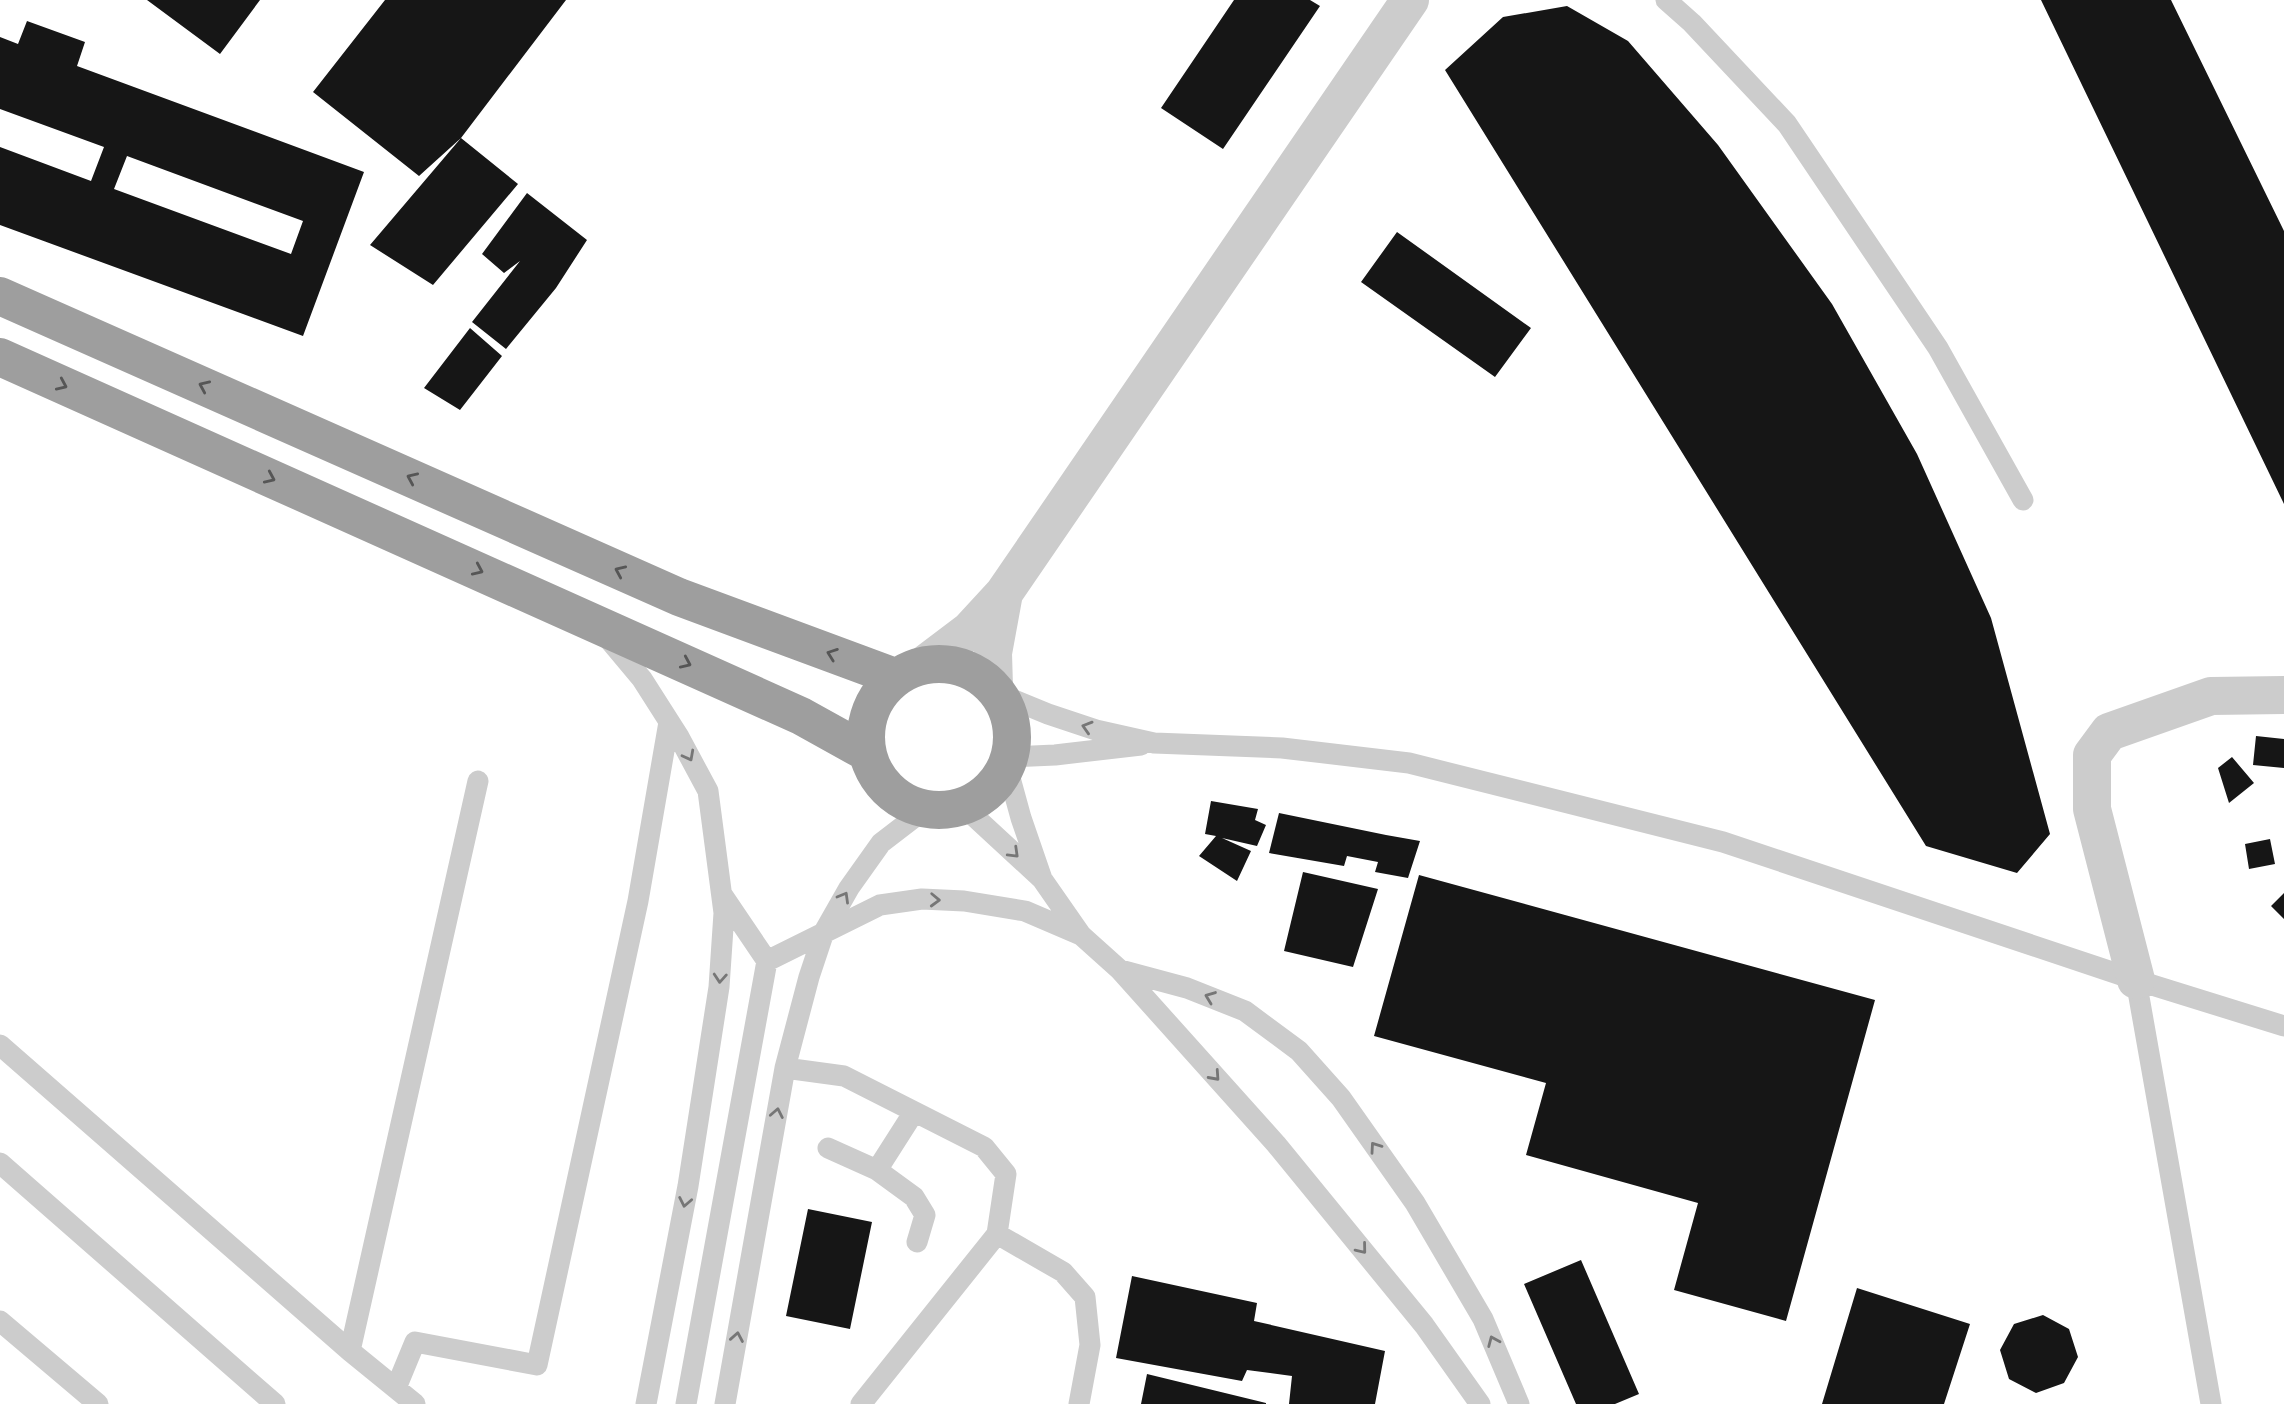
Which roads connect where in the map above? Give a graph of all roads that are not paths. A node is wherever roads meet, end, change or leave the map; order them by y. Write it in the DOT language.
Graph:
graph roads {
  1 [pos="1410,0"];
  2 [pos="1666,0"];
  3 [pos="0,296"];
  4 [pos="0,357"];
  5 [pos="2023,500"];
  6 [pos="1004,593"];
  7 [pos="593,621"];
  8 [pos="910,671"];
  9 [pos="996,690"];
  10 [pos="2284,695"];
  11 [pos="670,722"];
  12 [pos="1154,743"];
  13 [pos="866,752"];
  14 [pos="1009,762"];
  15 [pos="478,782"];
  16 [pos="964,807"];
  17 [pos="924,810"];
  18 [pos="1042,880"];
  19 [pos="721,894"];
  20 [pos="824,932"];
  21 [pos="1081,934"];
  22 [pos="767,961"];
  23 [pos="1120,970"];
  24 [pos="2136,980"];
  25 [pos="2284,1026"];
  26 [pos="0,1045"];
  27 [pos="785,1068"];
  28 [pos="914,1112"];
  29 [pos="828,1148"];
  30 [pos="0,1163"];
  31 [pos="877,1170"];
  32 [pos="997,1234"];
  33 [pos="917,1242"];
  34 [pos="0,1321"];
  35 [pos="350,1351"];
  36 [pos="396,1388"];
  37 [pos="98,1404"];
  38 [pos="275,1404"];
  39 [pos="415,1404"];
  40 [pos="646,1404"];
  41 [pos="686,1404"];
  42 [pos="725,1404"];
  43 [pos="861,1404"];
  44 [pos="1079,1404"];
  45 [pos="1480,1404"];
  46 [pos="1519,1404"];
  47 [pos="2211,1404"];
  1 -- 6 [label="street"];
  2 -- 5 [label="lane"];
  8 -- 3 [label="highway, one-way"];
  4 -- 7 [label="highway, one-way"];
  6 -- 8 [label="street"];
  6 -- 9 [label="street"];
  7 -- 11 [label="lane"];
  7 -- 13 [label="highway, one-way"];
  8 -- 9 [label="highway"];
  8 -- 13 [label="highway"];
  12 -- 9 [label="lane, one-way"];
  9 -- 14 [label="highway"];
  10 -- 24 [label="street"];
  11 -- 19 [label="lane, one-way"];
  11 -- 36 [label="lane"];
  12 -- 14 [label="lane"];
  12 -- 24 [label="lane"];
  13 -- 17 [label="highway"];
  14 -- 16 [label="highway"];
  14 -- 18 [label="lane"];
  15 -- 35 [label="lane"];
  16 -- 17 [label="highway"];
  16 -- 18 [label="lane, one-way"];
  20 -- 17 [label="lane, one-way"];
  18 -- 21 [label="lane"];
  19 -- 22 [label="lane"];
  19 -- 40 [label="lane, one-way"];
  20 -- 21 [label="lane, one-way"];
  20 -- 22 [label="lane"];
  20 -- 27 [label="lane"];
  21 -- 23 [label="lane"];
  22 -- 41 [label="lane"];
  23 -- 45 [label="lane, one-way"];
  46 -- 23 [label="lane, one-way"];
  24 -- 25 [label="lane"];
  24 -- 47 [label="lane"];
  26 -- 35 [label="lane"];
  27 -- 28 [label="lane"];
  42 -- 27 [label="lane, one-way"];
  28 -- 31 [label="lane"];
  28 -- 32 [label="lane"];
  29 -- 31 [label="lane"];
  30 -- 38 [label="lane"];
  31 -- 33 [label="lane"];
  32 -- 43 [label="lane"];
  32 -- 44 [label="lane"];
  34 -- 37 [label="lane"];
  35 -- 36 [label="lane"];
  36 -- 39 [label="lane"];
}
